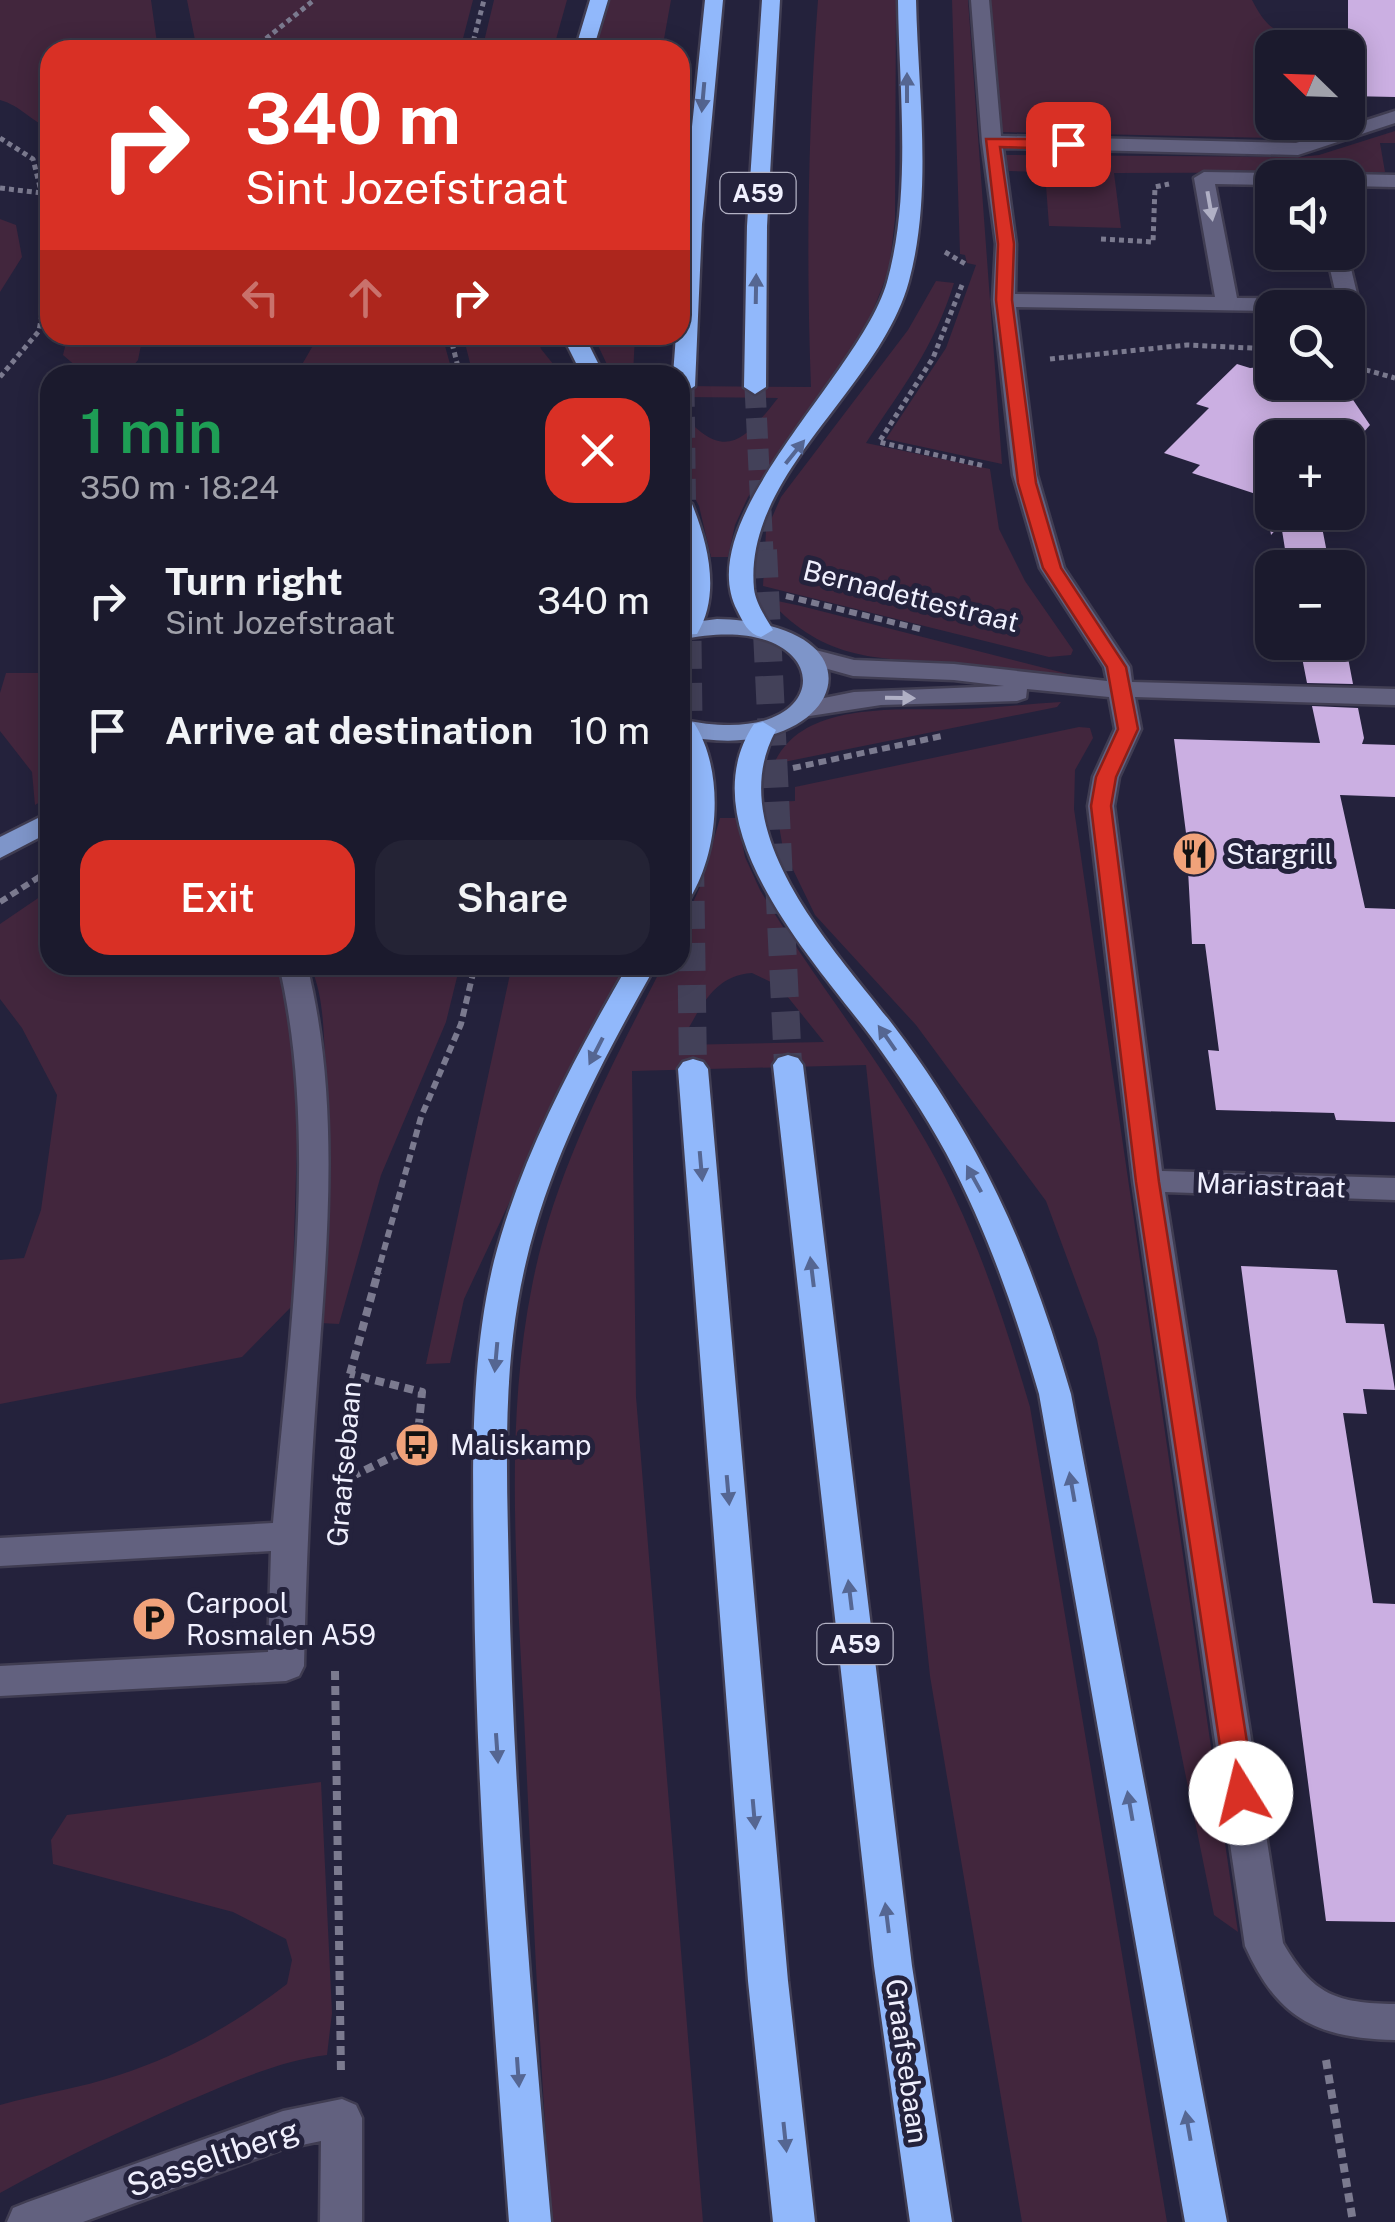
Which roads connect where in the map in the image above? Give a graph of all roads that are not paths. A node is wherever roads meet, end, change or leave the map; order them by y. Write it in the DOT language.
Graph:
graph roads {
  1 [pos="599,0"];
  2 [pos="714,0"];
  3 [pos="771,0"];
  4 [pos="908,0"];
  5 [pos="980,0"];
  6 [pos="587,40"];
  7 [pos="1395,117"];
  8 [pos="992,142"];
  9 [pos="1255,179"];
  10 [pos="1365,180"];
  11 [pos="1395,181"];
  12 [pos="690,264"];
  13 [pos="1340,270"];
  14 [pos="1004,300"];
  15 [pos="1227,304"];
  16 [pos="755,387"];
  17 [pos="690,538"];
  18 [pos="690,621"];
  19 [pos="690,629"];
  20 [pos="761,630"];
  21 [pos="808,656"];
  22 [pos="1074,688"];
  23 [pos="1121,689"];
  24 [pos="1395,697"];
  25 [pos="803,709"];
  26 [pos="690,729"];
  27 [pos="762,730"];
  28 [pos="690,741"];
  29 [pos="40,826"];
  30 [pos="0,849"];
  31 [pos="690,868"];
  32 [pos="296,975"];
  33 [pos="637,975"];
  34 [pos="788,1065"];
  35 [pos="694,1069"];
  36 [pos="1148,1182"];
  37 [pos="1395,1189"];
  38 [pos="289,1536"];
  39 [pos="0,1552"];
  40 [pos="0,1681"];
  41 [pos="1395,2022"];
  42 [pos="28,2222"];
  43 [pos="340,2222"];
  44 [pos="530,2222"];
  45 [pos="794,2222"];
  46 [pos="931,2222"];
  47 [pos="1206,2222"];
  1 -- 6 [label="highway"];
  2 -- 12 [label="highway, A59, one-way"];
  16 -- 3 [label="highway, A59, one-way"];
  20 -- 4 [label="highway, one-way"];
  5 -- 8 [label="street"];
  7 -- 8 [label="street"];
  8 -- 14 [label="street"];
  9 -- 15 [label="street, one-way"];
  10 -- 11 [label="street"];
  13 -- 15 [label="street"];
  14 -- 15 [label="street"];
  14 -- 23 [label="street"];
  17 -- 18 [label="highway"];
  19 -- 20 [label="main road"];
  20 -- 21 [label="main road"];
  21 -- 22 [label="street, Bernadettestraat"];
  21 -- 25 [label="main road"];
  22 -- 23 [label="street, Bernadettestraat"];
  25 -- 22 [label="street, Bernadettestraat, one-way"];
  23 -- 24 [label="street, Bernadettestraat"];
  23 -- 36 [label="street"];
  25 -- 27 [label="main road"];
  26 -- 27 [label="main road"];
  47 -- 27 [label="highway, one-way"];
  28 -- 31 [label="highway"];
  29 -- 30 [label="main road"];
  32 -- 38 [label="street"];
  33 -- 44 [label="highway, one-way"];
  46 -- 34 [label="highway, Graafsebaan / A59, one-way"];
  35 -- 45 [label="highway, one-way"];
  36 -- 37 [label="street, Mariastraat"];
  36 -- 41 [label="street"];
  38 -- 39 [label="street"];
  38 -- 40 [label="street"];
  42 -- 43 [label="street, Sasseltberg"];
}
